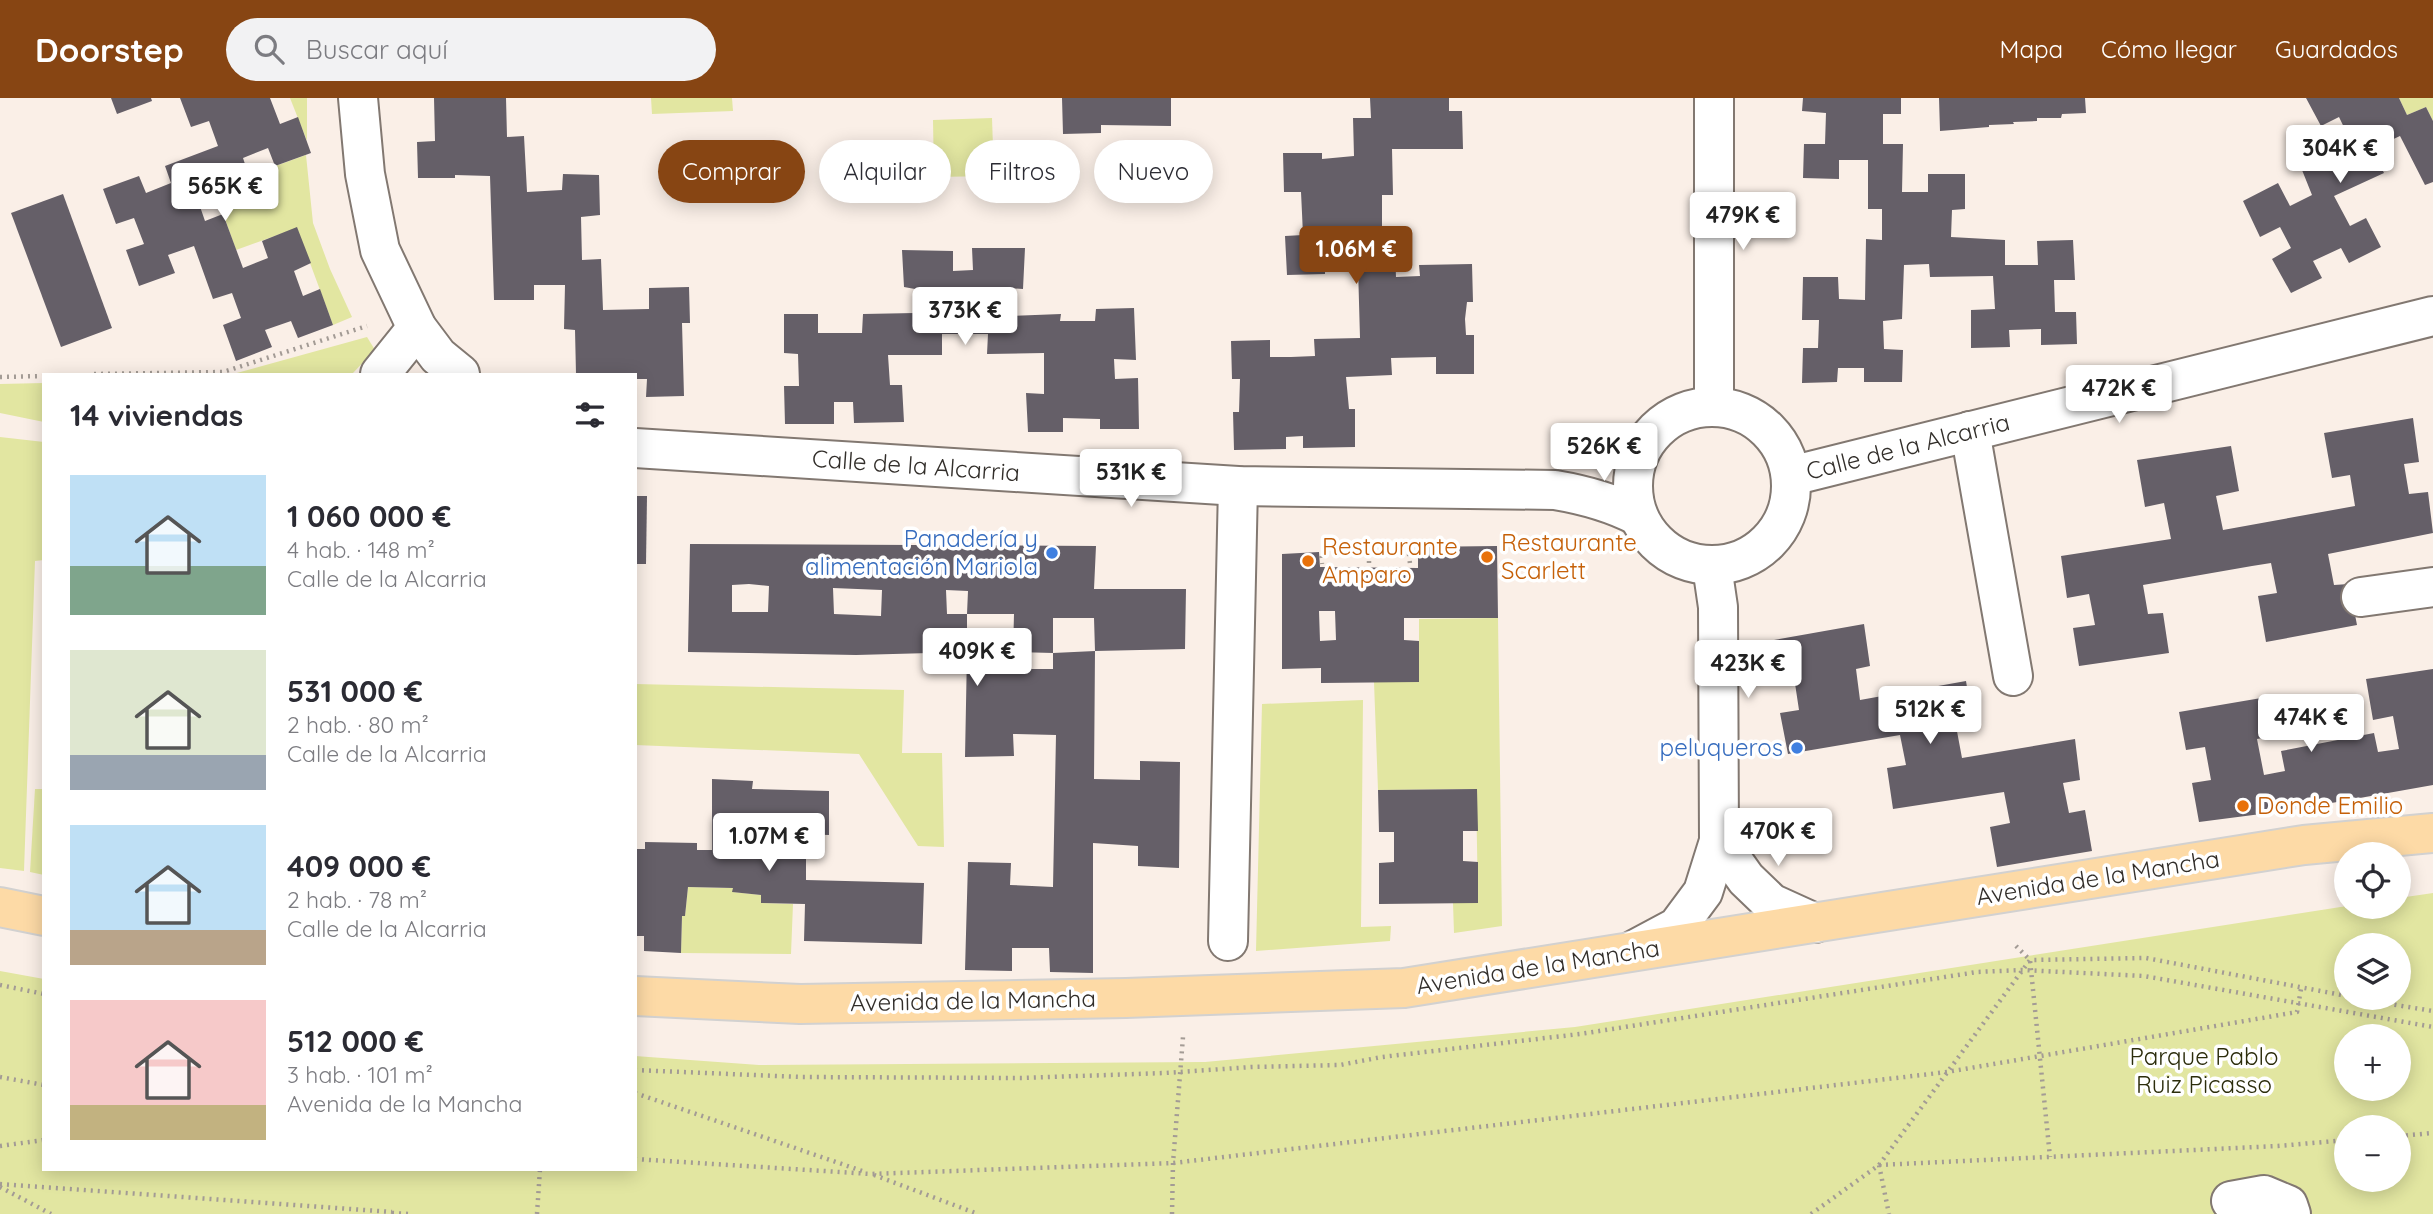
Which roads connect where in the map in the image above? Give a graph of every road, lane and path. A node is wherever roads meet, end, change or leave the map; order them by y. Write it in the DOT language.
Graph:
graph roads {
  1 [pos="358,98"];
  2 [pos="1714,98"];
  3 [pos="2433,316"];
  4 [pos="368,326"];
  5 [pos="435,358"];
  6 [pos="158,373"];
  7 [pos="383,373"];
  8 [pos="42,376"];
  9 [pos="0,377"];
  10 [pos="1714,407"];
  11 [pos="1970,432"];
  12 [pos="637,448"];
  13 [pos="1791,476"];
  14 [pos="1238,486"];
  15 [pos="1638,516"];
  16 [pos="1369,554"];
  17 [pos="1409,554"];
  18 [pos="1321,555"];
  19 [pos="1322,564"];
  20 [pos="1369,564"];
  21 [pos="1410,564"];
  22 [pos="1712,566"];
  23 [pos="2433,587"];
  24 [pos="2361,597"];
  25 [pos="2013,676"];
  26 [pos="2433,834"];
  27 [pos="1719,841"];
  28 [pos="0,907"];
  29 [pos="42,916"];
  30 [pos="1815,923"];
  31 [pos="1228,941"];
  32 [pos="2016,946"];
  33 [pos="1630,952"];
  34 [pos="2030,960"];
  35 [pos="2022,970"];
  36 [pos="2031,970"];
  37 [pos="0,985"];
  38 [pos="2301,989"];
  39 [pos="42,994"];
  40 [pos="2334,994"];
  41 [pos="637,996"];
  42 [pos="2298,1005"];
  43 [pos="2411,1007"];
  44 [pos="2433,1011"];
  45 [pos="2433,1027"];
  46 [pos="1183,1035"];
  47 [pos="2039,1056"];
  48 [pos="637,1070"];
  49 [pos="1180,1072"];
  50 [pos="1947,1073"];
  51 [pos="0,1077"];
  52 [pos="42,1085"];
  53 [pos="637,1094"];
  54 [pos="2433,1133"];
  55 [pos="2411,1135"];
  56 [pos="42,1140"];
  57 [pos="2334,1141"];
  58 [pos="0,1146"];
  59 [pos="2050,1157"];
  60 [pos="637,1159"];
  61 [pos="1173,1163"];
  62 [pos="1879,1165"];
  63 [pos="540,1171"];
  64 [pos="871,1174"];
  65 [pos="0,1186"];
  66 [pos="2231,1201"];
  67 [pos="392,1213"];
  68 [pos="51,1214"];
  69 [pos="411,1214"];
  70 [pos="537,1214"];
  71 [pos="978,1214"];
  72 [pos="1172,1214"];
  73 [pos="1811,1214"];
  74 [pos="1889,1214"];
  75 [pos="2291,1214"];
  1 -- 5 [label="street"];
  2 -- 10 [label="street"];
  3 -- 11 [label="street, Calle de la Alcarria"];
  4 -- 6 [label="path"];
  5 -- 7 [label="street"];
  8 -- 9 [label="path"];
  10 -- 13 [label="street"];
  10 -- 15 [label="street"];
  11 -- 13 [label="street, Calle de la Alcarria"];
  11 -- 25 [label="street"];
  12 -- 14 [label="street, Calle de la Alcarria"];
  13 -- 22 [label="street"];
  14 -- 15 [label="street, Calle de la Alcarria"];
  14 -- 31 [label="street"];
  15 -- 22 [label="street"];
  16 -- 20 [label="path"];
  17 -- 21 [label="path"];
  18 -- 19 [label="path"];
  22 -- 27 [label="street"];
  23 -- 24 [label="street"];
  26 -- 30 [label="main road, Avenida de la Mancha"];
  27 -- 30 [label="street"];
  27 -- 33 [label="street"];
  28 -- 29 [label="main road"];
  30 -- 33 [label="main road, Avenida de la Mancha"];
  32 -- 34 [label="path"];
  33 -- 41 [label="main road, Avenida de la Mancha"];
  34 -- 35 [label="path"];
  34 -- 36 [label="path"];
  34 -- 38 [label="path"];
  35 -- 36 [label="path"];
  35 -- 49 [label="path"];
  35 -- 50 [label="path"];
  36 -- 42 [label="path"];
  36 -- 47 [label="path"];
  37 -- 39 [label="path"];
  38 -- 40 [label="path"];
  38 -- 42 [label="path"];
  42 -- 45 [label="path"];
  42 -- 47 [label="path"];
  43 -- 44 [label="path"];
  46 -- 49 [label="path"];
  47 -- 50 [label="path"];
  47 -- 59 [label="path"];
  48 -- 49 [label="path"];
  49 -- 61 [label="path"];
  50 -- 61 [label="path"];
  50 -- 62 [label="path"];
  51 -- 52 [label="path"];
  53 -- 64 [label="path"];
  54 -- 55 [label="path"];
  56 -- 58 [label="path"];
  57 -- 59 [label="path"];
  59 -- 62 [label="path"];
  60 -- 64 [label="path"];
  61 -- 64 [label="path"];
  61 -- 72 [label="path"];
  62 -- 73 [label="path"];
  62 -- 74 [label="path"];
  63 -- 70 [label="path"];
  64 -- 71 [label="path"];
  65 -- 67 [label="path"];
  65 -- 68 [label="path"];
  66 -- 75 [label="street"];
  67 -- 69 [label="path"];
}
